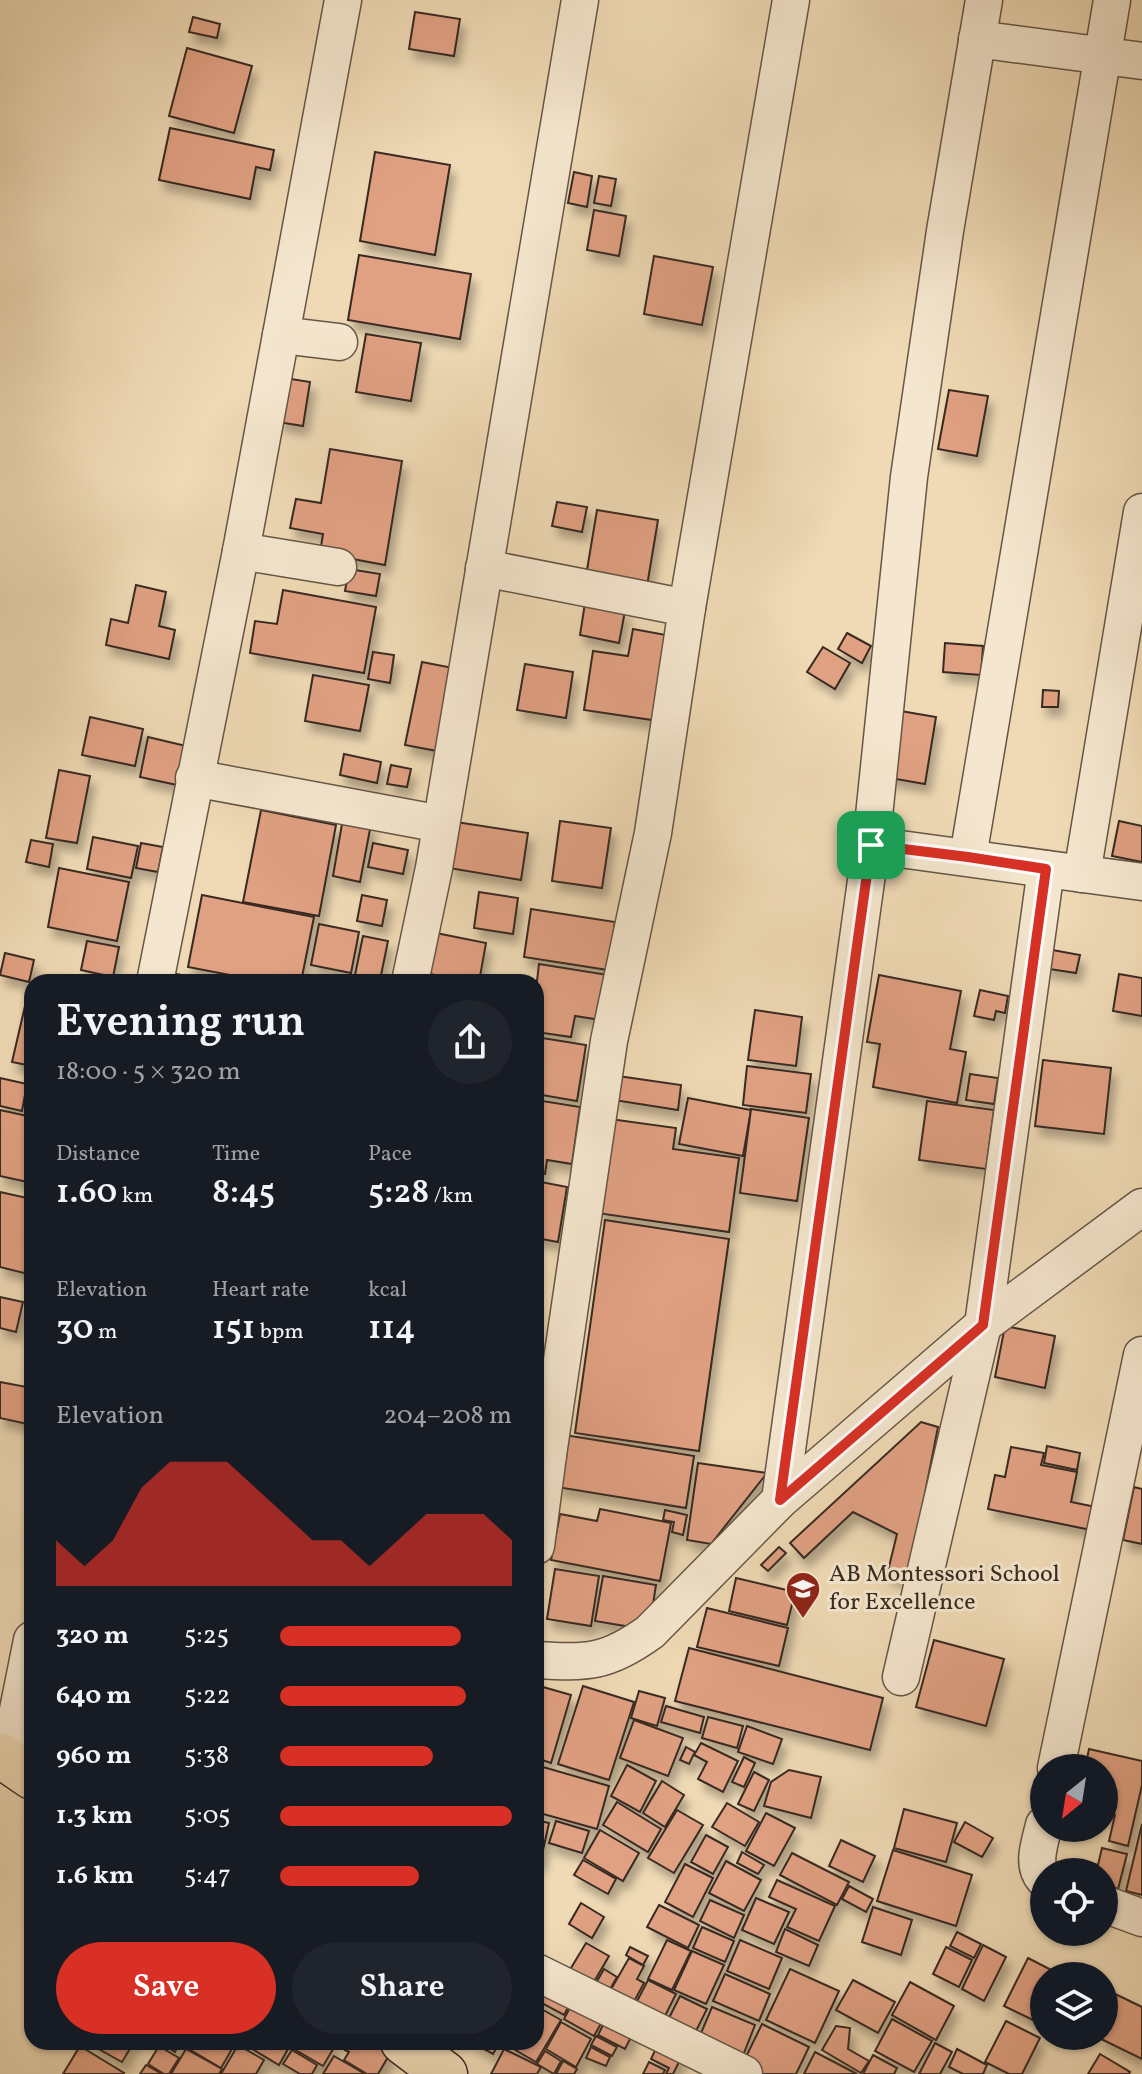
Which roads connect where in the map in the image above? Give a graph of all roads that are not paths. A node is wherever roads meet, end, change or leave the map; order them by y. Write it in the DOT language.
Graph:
graph roads {
  1 [pos="343,0"];
  2 [pos="580,0"];
  3 [pos="791,0"];
  4 [pos="984,0"];
  5 [pos="1112,0"];
  6 [pos="977,39"];
  7 [pos="1102,56"];
  8 [pos="1142,61"];
  9 [pos="281,335"];
  10 [pos="339,342"];
  11 [pos="1142,512"];
  12 [pos="241,551"];
  13 [pos="338,567"];
  14 [pos="484,568"];
  15 [pos="687,608"];
  16 [pos="194,778"];
  17 [pos="441,824"];
  18 [pos="871,845"];
  19 [pos="968,857"];
  20 [pos="1046,869"];
  21 [pos="1082,874"];
  22 [pos="1142,882"];
  23 [pos="157,974"];
  24 [pos="412,974"];
  25 [pos="1142,1207"];
  26 [pos="983,1325"];
  27 [pos="1142,1355"];
  28 [pos="544,1442"];
  29 [pos="780,1500"];
  30 [pos="544,1660"];
  31 [pos="901,1677"];
  32 [pos="24,1692"];
  33 [pos="1059,1754"];
  34 [pos="13,1764"];
  35 [pos="1118,1909"];
  36 [pos="1142,1918"];
  37 [pos="544,1976"];
  38 [pos="414,2050"];
  39 [pos="445,2074"];
  40 [pos="744,2074"];
  1 -- 9 [label="street"];
  2 -- 14 [label="street"];
  3 -- 15 [label="street"];
  4 -- 6 [label="street"];
  5 -- 7 [label="street"];
  6 -- 7 [label="street"];
  6 -- 18 [label="street"];
  7 -- 8 [label="street"];
  7 -- 19 [label="street"];
  9 -- 10 [label="street"];
  9 -- 12 [label="street"];
  11 -- 21 [label="street"];
  12 -- 13 [label="street"];
  12 -- 16 [label="street"];
  14 -- 15 [label="street"];
  14 -- 17 [label="street"];
  15 -- 28 [label="street"];
  16 -- 17 [label="street"];
  16 -- 23 [label="street"];
  17 -- 24 [label="street"];
  18 -- 19 [label="street"];
  18 -- 29 [label="street"];
  19 -- 20 [label="street"];
  20 -- 21 [label="street"];
  20 -- 26 [label="street"];
  21 -- 22 [label="street"];
  25 -- 26 [label="street"];
  26 -- 29 [label="street"];
  26 -- 31 [label="street"];
  27 -- 33 [label="street"];
  29 -- 30 [label="street"];
  32 -- 34 [label="street"];
  35 -- 36 [label="street"];
  37 -- 40 [label="street"];
  38 -- 39 [label="main road"];
}
